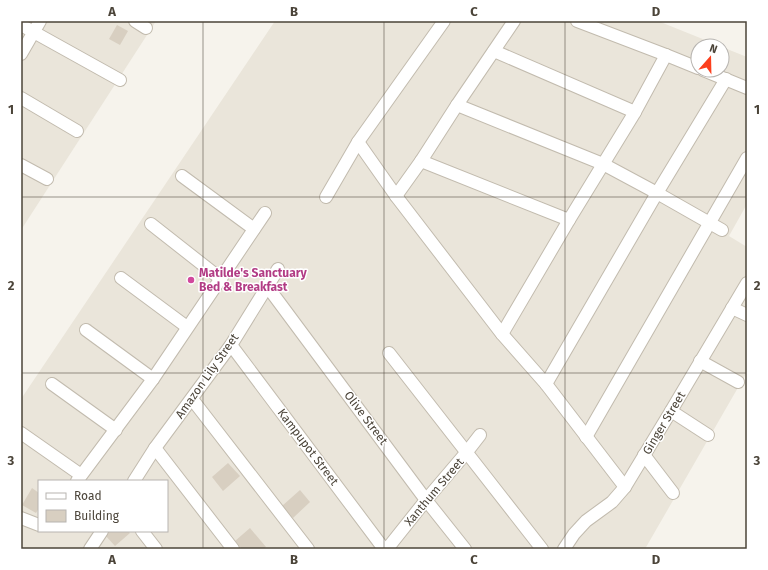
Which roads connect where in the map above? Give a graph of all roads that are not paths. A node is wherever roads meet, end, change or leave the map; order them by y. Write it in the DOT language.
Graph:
graph roads {
  1 [pos="40,21"];
  2 [pos="135,21"];
  3 [pos="444,21"];
  4 [pos="514,21"];
  5 [pos="577,21"];
  6 [pos="21,25"];
  7 [pos="146,28"];
  8 [pos="33,32"];
  9 [pos="494,51"];
  10 [pos="21,54"];
  11 [pos="666,55"];
  12 [pos="690,65"];
  13 [pos="726,79"];
  14 [pos="120,80"];
  15 [pos="747,88"];
  16 [pos="21,98"];
  17 [pos="457,105"];
  18 [pos="634,112"];
  19 [pos="77,131"];
  20 [pos="358,142"];
  21 [pos="747,158"];
  22 [pos="421,161"];
  23 [pos="603,164"];
  24 [pos="21,165"];
  25 [pos="182,176"];
  26 [pos="46,179"];
  27 [pos="657,192"];
  28 [pos="396,196"];
  29 [pos="326,197"];
  30 [pos="265,213"];
  31 [pos="569,220"];
  32 [pos="709,223"];
  33 [pos="151,224"];
  34 [pos="254,229"];
  35 [pos="722,230"];
  36 [pos="278,269"];
  37 [pos="121,278"];
  38 [pos="221,279"];
  39 [pos="747,283"];
  40 [pos="267,286"];
  41 [pos="732,308"];
  42 [pos="747,315"];
  43 [pos="187,327"];
  44 [pos="86,330"];
  45 [pos="502,334"];
  46 [pos="231,345"];
  47 [pos="389,353"];
  48 [pos="700,361"];
  49 [pos="153,379"];
  50 [pos="738,382"];
  51 [pos="52,384"];
  52 [pos="546,384"];
  53 [pos="192,399"];
  54 [pos="671,412"];
  55 [pos="116,430"];
  56 [pos="21,434"];
  57 [pos="480,435"];
  58 [pos="708,435"];
  59 [pos="586,437"];
  60 [pos="155,448"];
  61 [pos="466,453"];
  62 [pos="644,455"];
  63 [pos="79,478"];
  64 [pos="135,480"];
  65 [pos="625,487"];
  66 [pos="673,493"];
  67 [pos="426,500"];
  68 [pos="21,518"];
  69 [pos="38,525"];
  70 [pos="101,532"];
  71 [pos="143,532"];
  72 [pos="90,549"];
  73 [pos="156,549"];
  74 [pos="233,549"];
  75 [pos="308,549"];
  76 [pos="386,549"];
  77 [pos="465,549"];
  78 [pos="542,549"];
  79 [pos="564,549"];
  1 -- 8 [label="street"];
  2 -- 7 [label="street"];
  3 -- 20 [label="street"];
  4 -- 9 [label="street"];
  5 -- 11 [label="street"];
  6 -- 8 [label="street"];
  8 -- 10 [label="street"];
  8 -- 14 [label="street"];
  9 -- 17 [label="street"];
  9 -- 18 [label="street"];
  11 -- 12 [label="street"];
  11 -- 18 [label="street"];
  13 -- 15 [label="street"];
  13 -- 27 [label="street"];
  16 -- 19 [label="street"];
  17 -- 22 [label="street"];
  17 -- 23 [label="street"];
  18 -- 23 [label="street"];
  20 -- 28 [label="street"];
  20 -- 29 [label="street"];
  21 -- 32 [label="street"];
  22 -- 28 [label="street"];
  22 -- 31 [label="street"];
  23 -- 27 [label="street"];
  23 -- 31 [label="street"];
  24 -- 26 [label="street"];
  25 -- 34 [label="street"];
  27 -- 32 [label="street"];
  27 -- 52 [label="street"];
  28 -- 45 [label="street"];
  30 -- 34 [label="street"];
  31 -- 45 [label="street"];
  32 -- 35 [label="street"];
  32 -- 59 [label="street"];
  33 -- 38 [label="street"];
  34 -- 38 [label="street"];
  36 -- 40 [label="street, Amazon Lily Street"];
  37 -- 43 [label="street"];
  38 -- 43 [label="street"];
  39 -- 41 [label="street, Ginger Street"];
  40 -- 46 [label="street, Amazon Lily Street"];
  40 -- 67 [label="street, Olive Street"];
  41 -- 42 [label="street"];
  41 -- 48 [label="street, Ginger Street"];
  43 -- 49 [label="street"];
  44 -- 49 [label="street"];
  45 -- 52 [label="street"];
  46 -- 53 [label="street, Amazon Lily Street"];
  46 -- 76 [label="street, Kampupot Street"];
  47 -- 61 [label="street"];
  48 -- 50 [label="street"];
  48 -- 54 [label="street, Ginger Street"];
  49 -- 55 [label="street"];
  51 -- 55 [label="street"];
  52 -- 59 [label="street"];
  53 -- 60 [label="street, Amazon Lily Street"];
  53 -- 75 [label="street"];
  54 -- 58 [label="street"];
  54 -- 62 [label="street, Ginger Street"];
  55 -- 63 [label="street"];
  56 -- 63 [label="street"];
  57 -- 61 [label="street, Xanthum Street"];
  59 -- 65 [label="street"];
  60 -- 64 [label="street, Amazon Lily Street"];
  60 -- 74 [label="street"];
  61 -- 67 [label="street, Xanthum Street"];
  61 -- 78 [label="street"];
  62 -- 65 [label="street, Ginger Street"];
  62 -- 66 [label="street"];
  65 -- 79 [label="street, Ginger Street"];
  67 -- 76 [label="street, Xanthum Street"];
  67 -- 77 [label="street, Olive Street"];
  68 -- 69 [label="street"];
  70 -- 72 [label="street"];
  71 -- 73 [label="street"];
}
